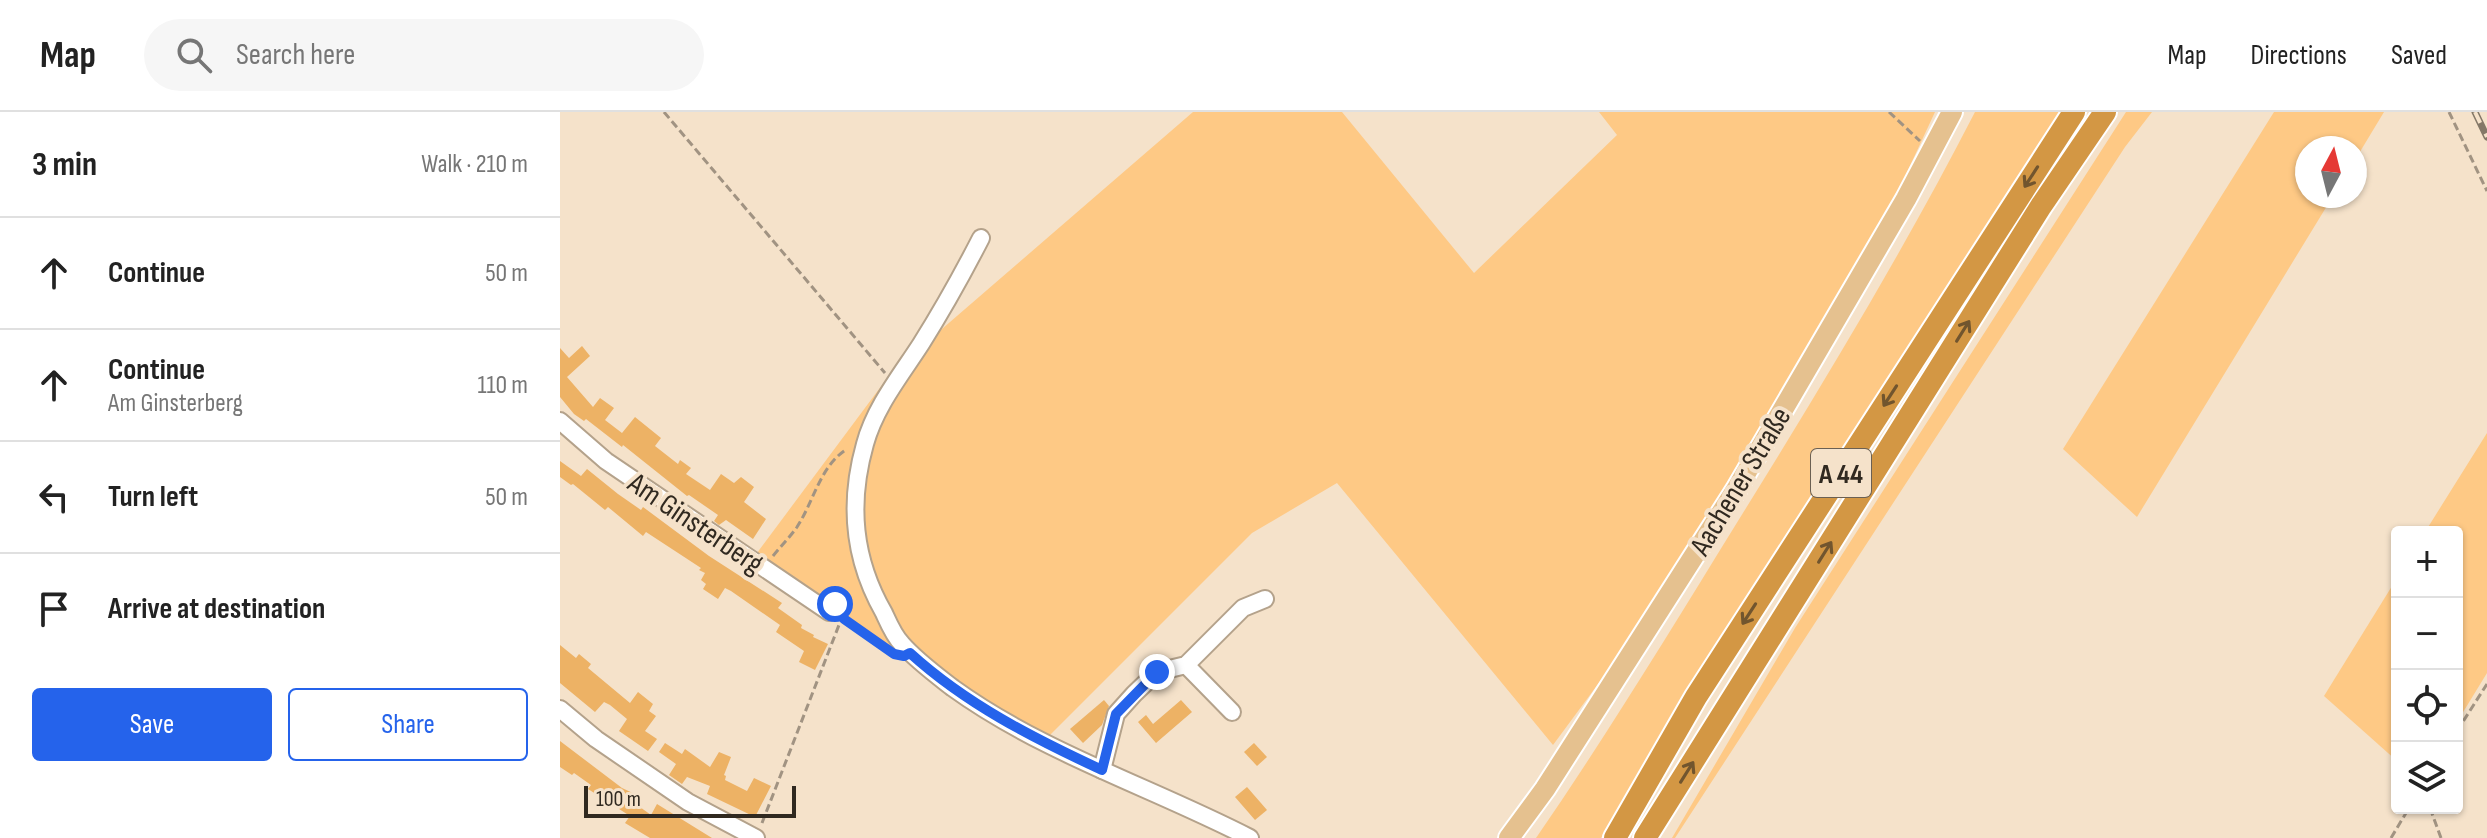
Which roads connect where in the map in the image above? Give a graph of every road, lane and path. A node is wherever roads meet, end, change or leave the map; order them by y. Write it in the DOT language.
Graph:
graph roads {
  1 [pos="664,112"];
  2 [pos="1889,112"];
  3 [pos="1952,112"];
  4 [pos="2074,112"];
  5 [pos="2105,112"];
  6 [pos="2449,112"];
  7 [pos="1933,149"];
  8 [pos="2487,191"];
  9 [pos="981,238"];
  10 [pos="894,386"];
  11 [pos="560,421"];
  12 [pos="865,443"];
  13 [pos="763,568"];
  14 [pos="1265,599"];
  15 [pos="835,604"];
  16 [pos="910,653"];
  17 [pos="1186,665"];
  18 [pos="2487,684"];
  19 [pos="560,709"];
  20 [pos="1232,712"];
  21 [pos="2463,722"];
  22 [pos="1102,770"];
  23 [pos="2405,814"];
  24 [pos="2432,814"];
  25 [pos="756,838"];
  26 [pos="1250,838"];
  27 [pos="1509,838"];
  28 [pos="1615,838"];
  29 [pos="1645,838"];
  30 [pos="2391,838"];
  31 [pos="2441,838"];
  1 -- 10 [label="path"];
  2 -- 7 [label="path"];
  3 -- 7 [label="main road, Aachener Straße"];
  4 -- 28 [label="highway, A 44, one-way"];
  29 -- 5 [label="highway, A 44, one-way"];
  6 -- 8 [label="path"];
  7 -- 27 [label="main road, Aachener Straße"];
  9 -- 10 [label="street"];
  10 -- 12 [label="street"];
  11 -- 13 [label="street, Am Ginsterberg"];
  12 -- 13 [label="path"];
  12 -- 16 [label="street"];
  13 -- 15 [label="street, Am Ginsterberg"];
  14 -- 17 [label="street"];
  15 -- 16 [label="path"];
  15 -- 25 [label="path"];
  16 -- 22 [label="street"];
  17 -- 20 [label="street"];
  17 -- 22 [label="street"];
  18 -- 21 [label="path"];
  19 -- 25 [label="street"];
  22 -- 26 [label="street"];
  23 -- 30 [label="path"];
  24 -- 31 [label="path"];
}
